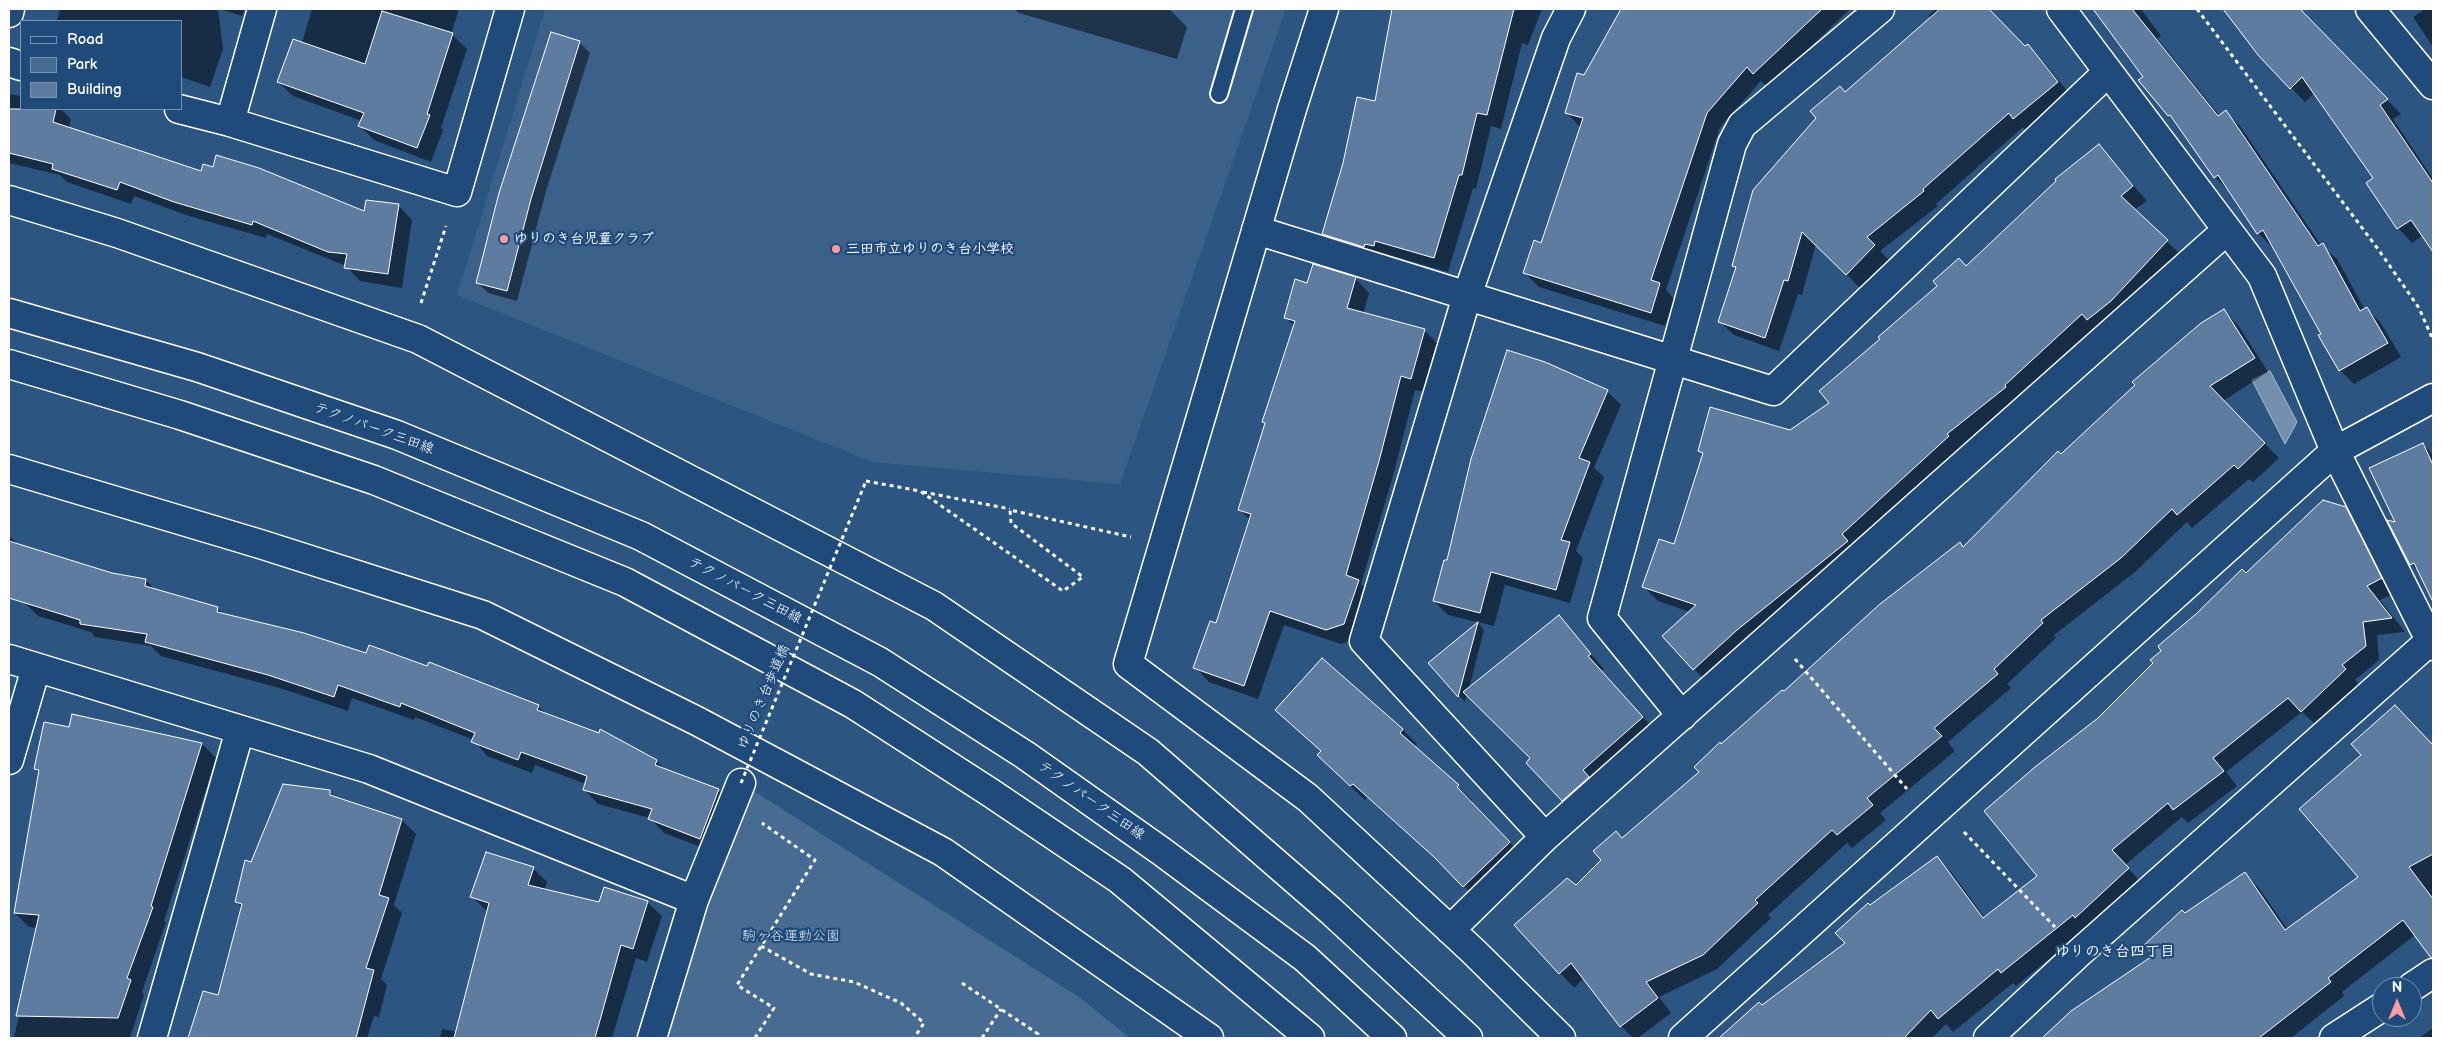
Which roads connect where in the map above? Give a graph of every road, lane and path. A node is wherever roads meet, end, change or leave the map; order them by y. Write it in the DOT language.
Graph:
graph roads {
  1 [pos="10,9"];
  2 [pos="262,9"];
  3 [pos="510,9"];
  4 [pos="1244,9"];
  5 [pos="1324,9"];
  6 [pos="1571,9"];
  7 [pos="1880,9"];
  8 [pos="2061,9"];
  9 [pos="2197,9"];
  10 [pos="9,12"];
  11 [pos="2378,12"];
  12 [pos="2108,72"];
  13 [pos="2433,85"];
  14 [pos="1219,94"];
  15 [pos="182,110"];
  16 [pos="230,122"];
  17 [pos="457,192"];
  18 [pos="9,200"];
  19 [pos="1256,230"];
  20 [pos="2227,230"];
  21 [pos="1467,296"];
  22 [pos="418,310"];
  23 [pos="9,313"];
  24 [pos="2433,340"];
  25 [pos="1674,360"];
  26 [pos="9,364"];
  27 [pos="2433,398"];
  28 [pos="2335,451"];
  29 [pos="9,469"];
  30 [pos="920,491"];
  31 [pos="1010,510"];
  32 [pos="1163,544"];
  33 [pos="1773,634"];
  34 [pos="2432,644"];
  35 [pos="9,659"];
  36 [pos="36,668"];
  37 [pos="1682,716"];
  38 [pos="240,730"];
  39 [pos="9,760"];
  40 [pos="737,793"];
  41 [pos="1935,811"];
  42 [pos="1545,837"];
  43 [pos="694,900"];
  44 [pos="1450,930"];
  45 [pos="761,946"];
  46 [pos="2080,952"];
  47 [pos="2433,973"];
  48 [pos="2422,980"];
  49 [pos="962,983"];
  50 [pos="1001,1009"];
  51 [pos="2372,1013"];
  52 [pos="152,1038"];
  53 [pos="652,1038"];
  54 [pos="755,1038"];
  55 [pos="914,1038"];
  56 [pos="982,1038"];
  57 [pos="1036,1038"];
  58 [pos="1209,1038"];
  59 [pos="1310,1038"];
  60 [pos="1392,1038"];
  61 [pos="1468,1038"];
  62 [pos="1561,1038"];
  63 [pos="1683,1038"];
  64 [pos="1988,1038"];
  65 [pos="2334,1038"];
  1 -- 10 [label="street"];
  2 -- 16 [label="street"];
  3 -- 17 [label="street"];
  4 -- 14 [label="lane"];
  5 -- 19 [label="street"];
  6 -- 21 [label="street"];
  7 -- 25 [label="street"];
  8 -- 12 [label="street"];
  9 -- 24 [label="path"];
  11 -- 13 [label="street"];
  12 -- 20 [label="street"];
  12 -- 25 [label="street"];
  15 -- 16 [label="street"];
  16 -- 17 [label="street"];
  17 -- 22 [label="path"];
  18 -- 61 [label="street"];
  19 -- 21 [label="street"];
  19 -- 32 [label="street"];
  20 -- 28 [label="street"];
  20 -- 33 [label="street"];
  21 -- 25 [label="street"];
  21 -- 42 [label="street"];
  23 -- 60 [label="street, テクノパーク三田線"];
  25 -- 37 [label="street"];
  26 -- 59 [label="street"];
  27 -- 28 [label="street"];
  28 -- 34 [label="street"];
  28 -- 41 [label="street"];
  29 -- 58 [label="street"];
  30 -- 31 [label="path"];
  30 -- 31 [label="path"];
  30 -- 40 [label="path, ゆりのき台歩道橋, bridge"];
  31 -- 32 [label="path"];
  32 -- 44 [label="street"];
  33 -- 37 [label="street"];
  33 -- 41 [label="path"];
  34 -- 46 [label="street"];
  35 -- 36 [label="street"];
  36 -- 38 [label="street"];
  36 -- 39 [label="street"];
  37 -- 42 [label="street"];
  38 -- 43 [label="street"];
  38 -- 52 [label="street"];
  40 -- 43 [label="street"];
  40 -- 45 [label="path"];
  41 -- 46 [label="path"];
  41 -- 63 [label="street"];
  42 -- 44 [label="street"];
  43 -- 53 [label="street"];
  44 -- 62 [label="street"];
  45 -- 54 [label="path"];
  45 -- 55 [label="path"];
  46 -- 64 [label="street"];
  47 -- 48 [label="street"];
  49 -- 50 [label="path"];
  50 -- 56 [label="path"];
  50 -- 57 [label="path"];
  51 -- 65 [label="street"];
}
